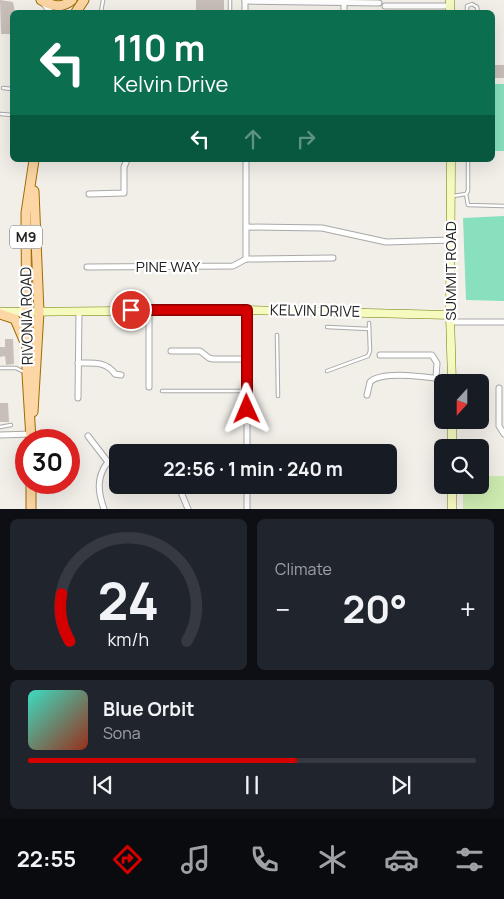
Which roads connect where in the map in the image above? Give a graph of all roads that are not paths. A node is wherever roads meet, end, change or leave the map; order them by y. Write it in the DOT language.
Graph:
graph roads {
  1 [pos="41,0"];
  2 [pos="78,1"];
  3 [pos="245,1"];
  4 [pos="344,1"];
  5 [pos="379,3"];
  6 [pos="385,6"];
  7 [pos="450,6"];
  8 [pos="49,10"];
  9 [pos="68,10"];
  10 [pos="467,10"];
  11 [pos="478,10"];
  12 [pos="3,88"];
  13 [pos="10,89"];
  14 [pos="34,162"];
  15 [pos="34,162"];
  16 [pos="126,162"];
  17 [pos="246,162"];
  18 [pos="451,162"];
  19 [pos="468,162"];
  20 [pos="89,194"];
  21 [pos="466,194"];
  22 [pos="451,196"];
  23 [pos="504,206"];
  24 [pos="246,227"];
  25 [pos="451,240"];
  26 [pos="333,258"];
  27 [pos="246,259"];
  28 [pos="87,266"];
  29 [pos="149,310"];
  30 [pos="247,310"];
  31 [pos="78,311"];
  32 [pos="27,312"];
  33 [pos="39,312"];
  34 [pos="0,313"];
  35 [pos="450,318"];
  36 [pos="504,322"];
  37 [pos="369,324"];
  38 [pos="327,328"];
  39 [pos="369,328"];
  40 [pos="277,335"];
  41 [pos="171,351"];
  42 [pos="28,352"];
  43 [pos="380,354"];
  44 [pos="247,359"];
  45 [pos="78,363"];
  46 [pos="0,368"];
  47 [pos="327,371"];
  48 [pos="27,374"];
  49 [pos="436,374"];
  50 [pos="452,374"];
  51 [pos="121,375"];
  52 [pos="434,377"];
  53 [pos="149,387"];
  54 [pos="498,388"];
  55 [pos="246,391"];
  56 [pos="162,392"];
  57 [pos="367,395"];
  58 [pos="278,396"];
  59 [pos="78,398"];
  60 [pos="11,425"];
  61 [pos="0,426"];
  62 [pos="30,429"];
  63 [pos="32,429"];
  64 [pos="504,434"];
  65 [pos="0,435"];
  66 [pos="15,436"];
  67 [pos="88,436"];
  68 [pos="247,444"];
  69 [pos="108,462"];
  70 [pos="31,494"];
  71 [pos="182,494"];
  72 [pos="247,494"];
  73 [pos="452,494"];
  74 [pos="31,509"];
  75 [pos="104,509"];
  76 [pos="188,509"];
  77 [pos="247,509"];
  78 [pos="452,509"];
  1 -- 2 [label="main road"];
  1 -- 8 [label="street"];
  2 -- 9 [label="main road"];
  3 -- 4 [label="street"];
  4 -- 5 [label="street"];
  6 -- 7 [label="street"];
  10 -- 11 [label="lane"];
  12 -- 13 [label="lane"];
  14 -- 32 [label="main road, RIVONIA ROAD / M9"];
  15 -- 33 [label="main road, RIVONIA ROAD / M9"];
  16 -- 20 [label="street"];
  17 -- 24 [label="street"];
  18 -- 22 [label="main road, SUMMIT ROAD"];
  19 -- 21 [label="lane"];
  21 -- 22 [label="lane"];
  21 -- 23 [label="lane"];
  22 -- 25 [label="main road, SUMMIT ROAD"];
  24 -- 25 [label="street"];
  24 -- 27 [label="street"];
  25 -- 35 [label="main road, SUMMIT ROAD"];
  26 -- 27 [label="street, PINE WAY"];
  27 -- 28 [label="street, PINE WAY"];
  29 -- 30 [label="main road, KELVIN DRIVE"];
  29 -- 31 [label="main road, KELVIN DRIVE"];
  29 -- 53 [label="street"];
  30 -- 35 [label="main road, KELVIN DRIVE"];
  30 -- 44 [label="street"];
  31 -- 33 [label="main road, KELVIN DRIVE"];
  31 -- 45 [label="street"];
  32 -- 33 [label="main road, KELVIN DRIVE"];
  32 -- 34 [label="main road, KELVIN DRIVE"];
  32 -- 42 [label="main road, RIVONIA ROAD / M9"];
  33 -- 63 [label="main road, RIVONIA ROAD / M9"];
  34 -- 42 [label="main road"];
  35 -- 36 [label="street"];
  35 -- 50 [label="main road, SUMMIT ROAD"];
  37 -- 39 [label="lane"];
  38 -- 39 [label="lane"];
  39 -- 47 [label="lane"];
  40 -- 58 [label="lane"];
  41 -- 44 [label="street"];
  42 -- 48 [label="main road, RIVONIA ROAD / M9"];
  43 -- 49 [label="street"];
  44 -- 55 [label="street"];
  45 -- 51 [label="street"];
  45 -- 59 [label="street"];
  46 -- 48 [label="lane"];
  48 -- 62 [label="main road, RIVONIA ROAD / M9"];
  52 -- 57 [label="street"];
  54 -- 64 [label="street"];
  55 -- 56 [label="lane"];
  55 -- 68 [label="street"];
  60 -- 61 [label="lane"];
  65 -- 66 [label="street"];
  67 -- 69 [label="street"];
  69 -- 75 [label="street"];
  70 -- 74 [label="main road"];
  71 -- 76 [label="street"];
  72 -- 77 [label="street"];
  73 -- 78 [label="main road"];
}
